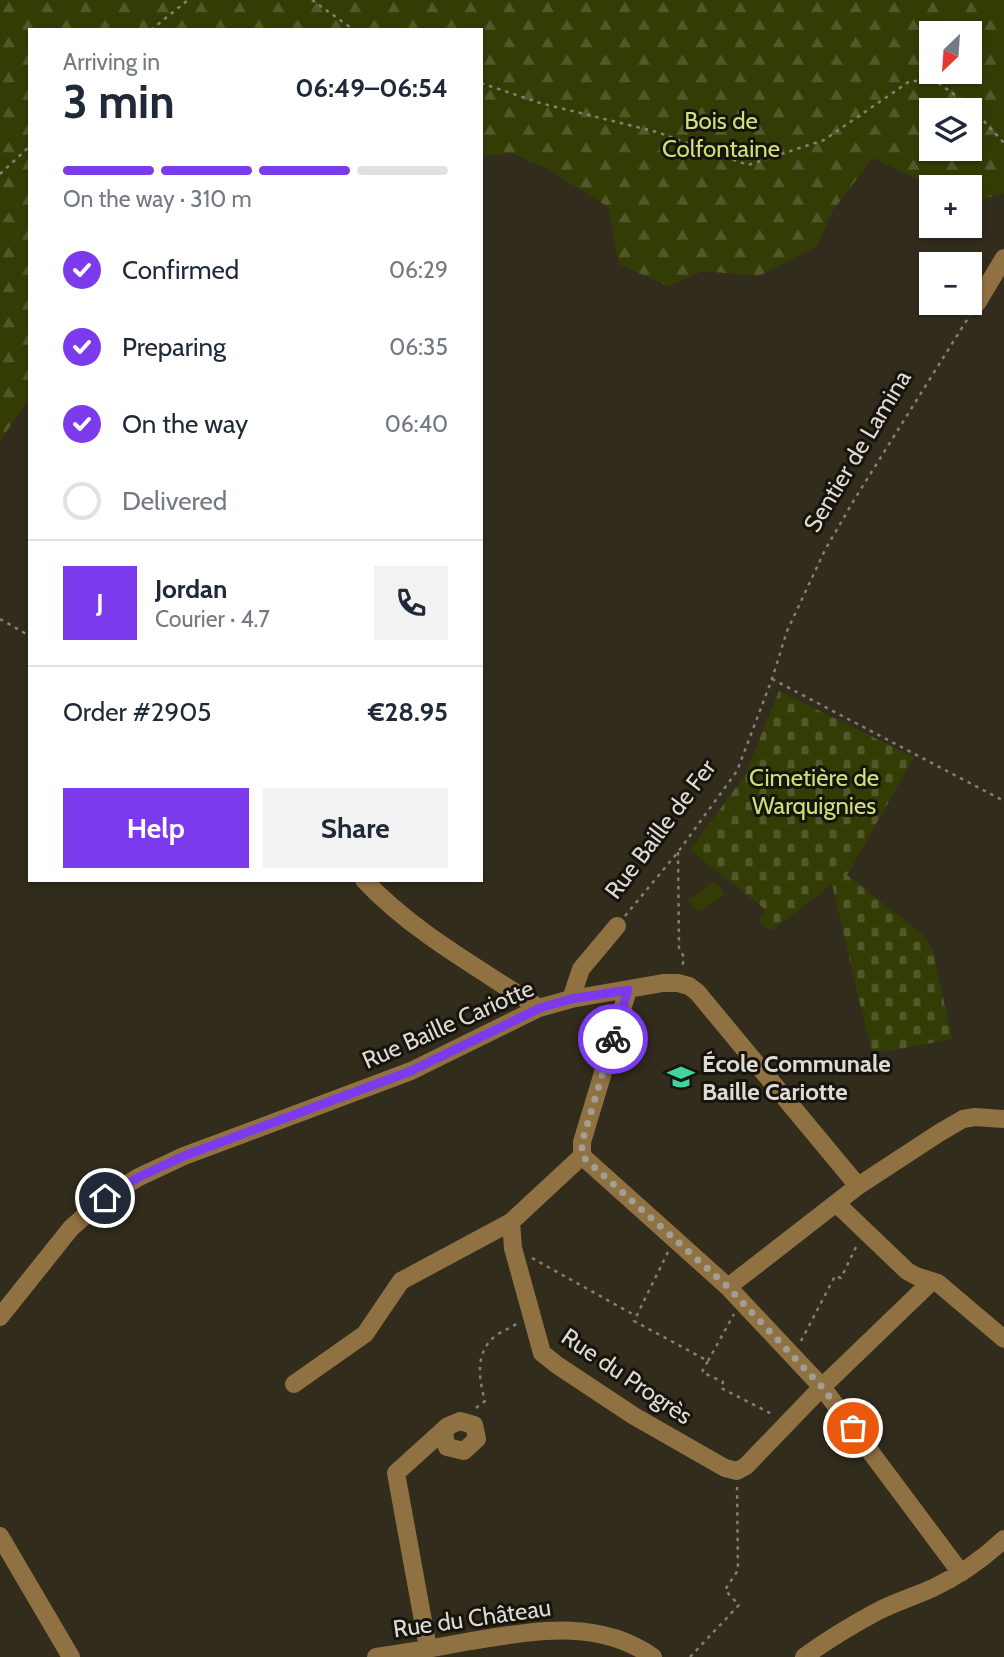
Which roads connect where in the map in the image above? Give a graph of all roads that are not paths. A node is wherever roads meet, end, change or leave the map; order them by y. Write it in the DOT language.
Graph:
graph roads {
  1 [pos="1004,258"];
  2 [pos="982,295"];
  3 [pos="366,882"];
  4 [pos="617,926"];
  5 [pos="628,990"];
  6 [pos="571,999"];
  7 [pos="540,1008"];
  8 [pos="1004,1119"];
  9 [pos="582,1156"];
  10 [pos="858,1186"];
  11 [pos="837,1204"];
  12 [pos="511,1222"];
  13 [pos="931,1282"];
  14 [pos="728,1287"];
  15 [pos="0,1317"];
  16 [pos="1004,1339"];
  17 [pos="294,1384"];
  18 [pos="822,1387"];
  19 [pos="454,1424"];
  20 [pos="0,1536"];
  21 [pos="1004,1539"];
  22 [pos="961,1573"];
  23 [pos="428,1648"];
  24 [pos="71,1657"];
  25 [pos="376,1657"];
  26 [pos="653,1657"];
  27 [pos="804,1657"];
  1 -- 2 [label="street"];
  3 -- 7 [label="street"];
  4 -- 6 [label="street, Rue Baille de Fer"];
  5 -- 6 [label="street, Rue Baille Cariotte"];
  5 -- 9 [label="street"];
  5 -- 10 [label="street, Rue Baille Cariotte"];
  6 -- 7 [label="street, Rue Baille Cariotte"];
  7 -- 15 [label="street, Rue Baille Cariotte"];
  8 -- 10 [label="street"];
  9 -- 12 [label="street"];
  9 -- 14 [label="street"];
  10 -- 11 [label="street"];
  11 -- 13 [label="street"];
  11 -- 14 [label="street"];
  12 -- 17 [label="street"];
  12 -- 18 [label="street, Rue du Progrès"];
  13 -- 16 [label="street"];
  13 -- 18 [label="street"];
  14 -- 18 [label="street"];
  18 -- 22 [label="street"];
  19 -- 23 [label="street"];
  20 -- 24 [label="street"];
  21 -- 22 [label="street"];
  22 -- 27 [label="street"];
  23 -- 25 [label="street, Rue du Château"];
  23 -- 26 [label="street, Rue du Château"];
}
